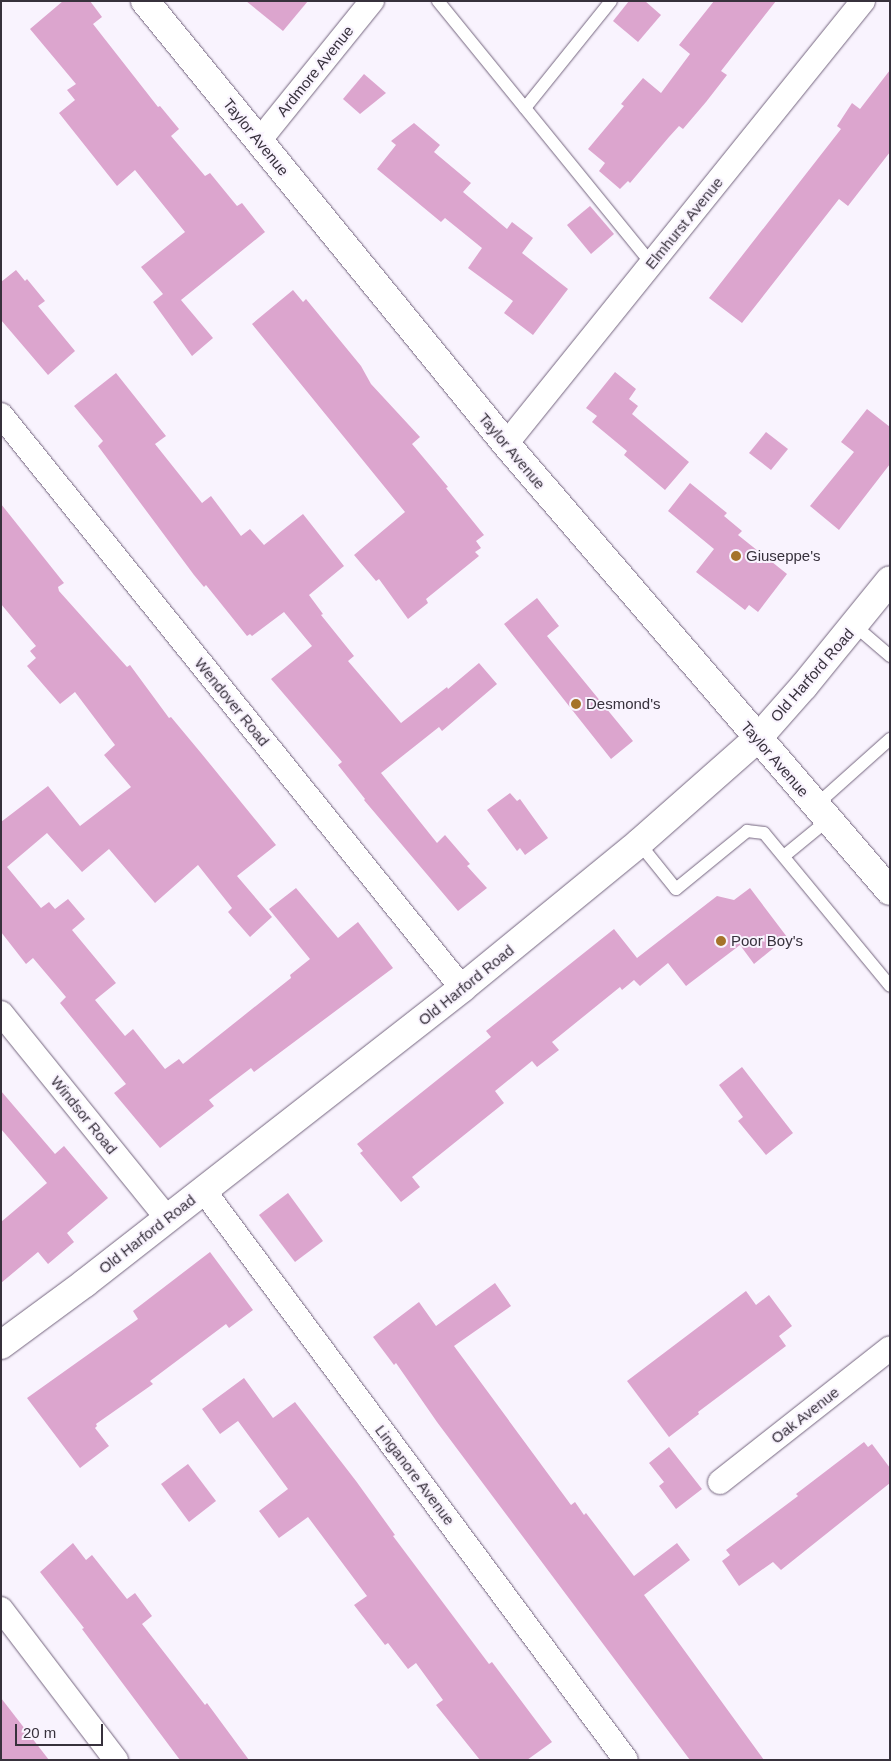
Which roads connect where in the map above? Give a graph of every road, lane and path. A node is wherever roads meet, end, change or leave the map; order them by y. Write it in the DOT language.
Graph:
graph roads {
  1 [pos="146,1"];
  2 [pos="372,1"];
  3 [pos="438,1"];
  4 [pos="611,1"];
  5 [pos="863,1"];
  6 [pos="525,108"];
  7 [pos="259,141"];
  8 [pos="651,264"];
  9 [pos="1,415"];
  10 [pos="506,444"];
  11 [pos="890,580"];
  12 [pos="854,625"];
  13 [pos="890,656"];
  14 [pos="758,738"];
  15 [pos="890,740"];
  16 [pos="822,813"];
  17 [pos="639,843"];
  18 [pos="784,856"];
  19 [pos="890,892"];
  20 [pos="890,986"];
  21 [pos="462,988"];
  22 [pos="1,1013"];
  23 [pos="204,1191"];
  24 [pos="166,1217"];
  25 [pos="1,1345"];
  26 [pos="890,1348"];
  27 [pos="720,1482"];
  28 [pos="1,1609"];
  29 [pos="116,1760"];
  30 [pos="626,1760"];
  1 -- 7 [label="street, Taylor Avenue"];
  2 -- 7 [label="street, Ardmore Avenue"];
  3 -- 6 [label="lane"];
  4 -- 6 [label="lane"];
  5 -- 8 [label="street, Elmhurst Avenue"];
  6 -- 8 [label="lane"];
  7 -- 10 [label="street, Taylor Avenue"];
  8 -- 10 [label="street, Elmhurst Avenue"];
  9 -- 21 [label="street, Wendover Road"];
  10 -- 14 [label="street, Taylor Avenue"];
  11 -- 12 [label="street, Old Harford Road"];
  12 -- 13 [label="lane"];
  12 -- 14 [label="street, Old Harford Road"];
  14 -- 16 [label="street, Taylor Avenue"];
  14 -- 17 [label="street, Old Harford Road"];
  15 -- 16 [label="lane"];
  16 -- 18 [label="lane"];
  16 -- 19 [label="street, Taylor Avenue"];
  17 -- 18 [label="lane"];
  17 -- 21 [label="street, Old Harford Road"];
  18 -- 20 [label="lane"];
  21 -- 23 [label="street, Old Harford Road"];
  22 -- 24 [label="street, Windsor Road"];
  23 -- 24 [label="street, Old Harford Road"];
  23 -- 30 [label="street, Linganore Avenue"];
  24 -- 25 [label="street, Old Harford Road"];
  26 -- 27 [label="street, Oak Avenue"];
  28 -- 29 [label="street"];
}
